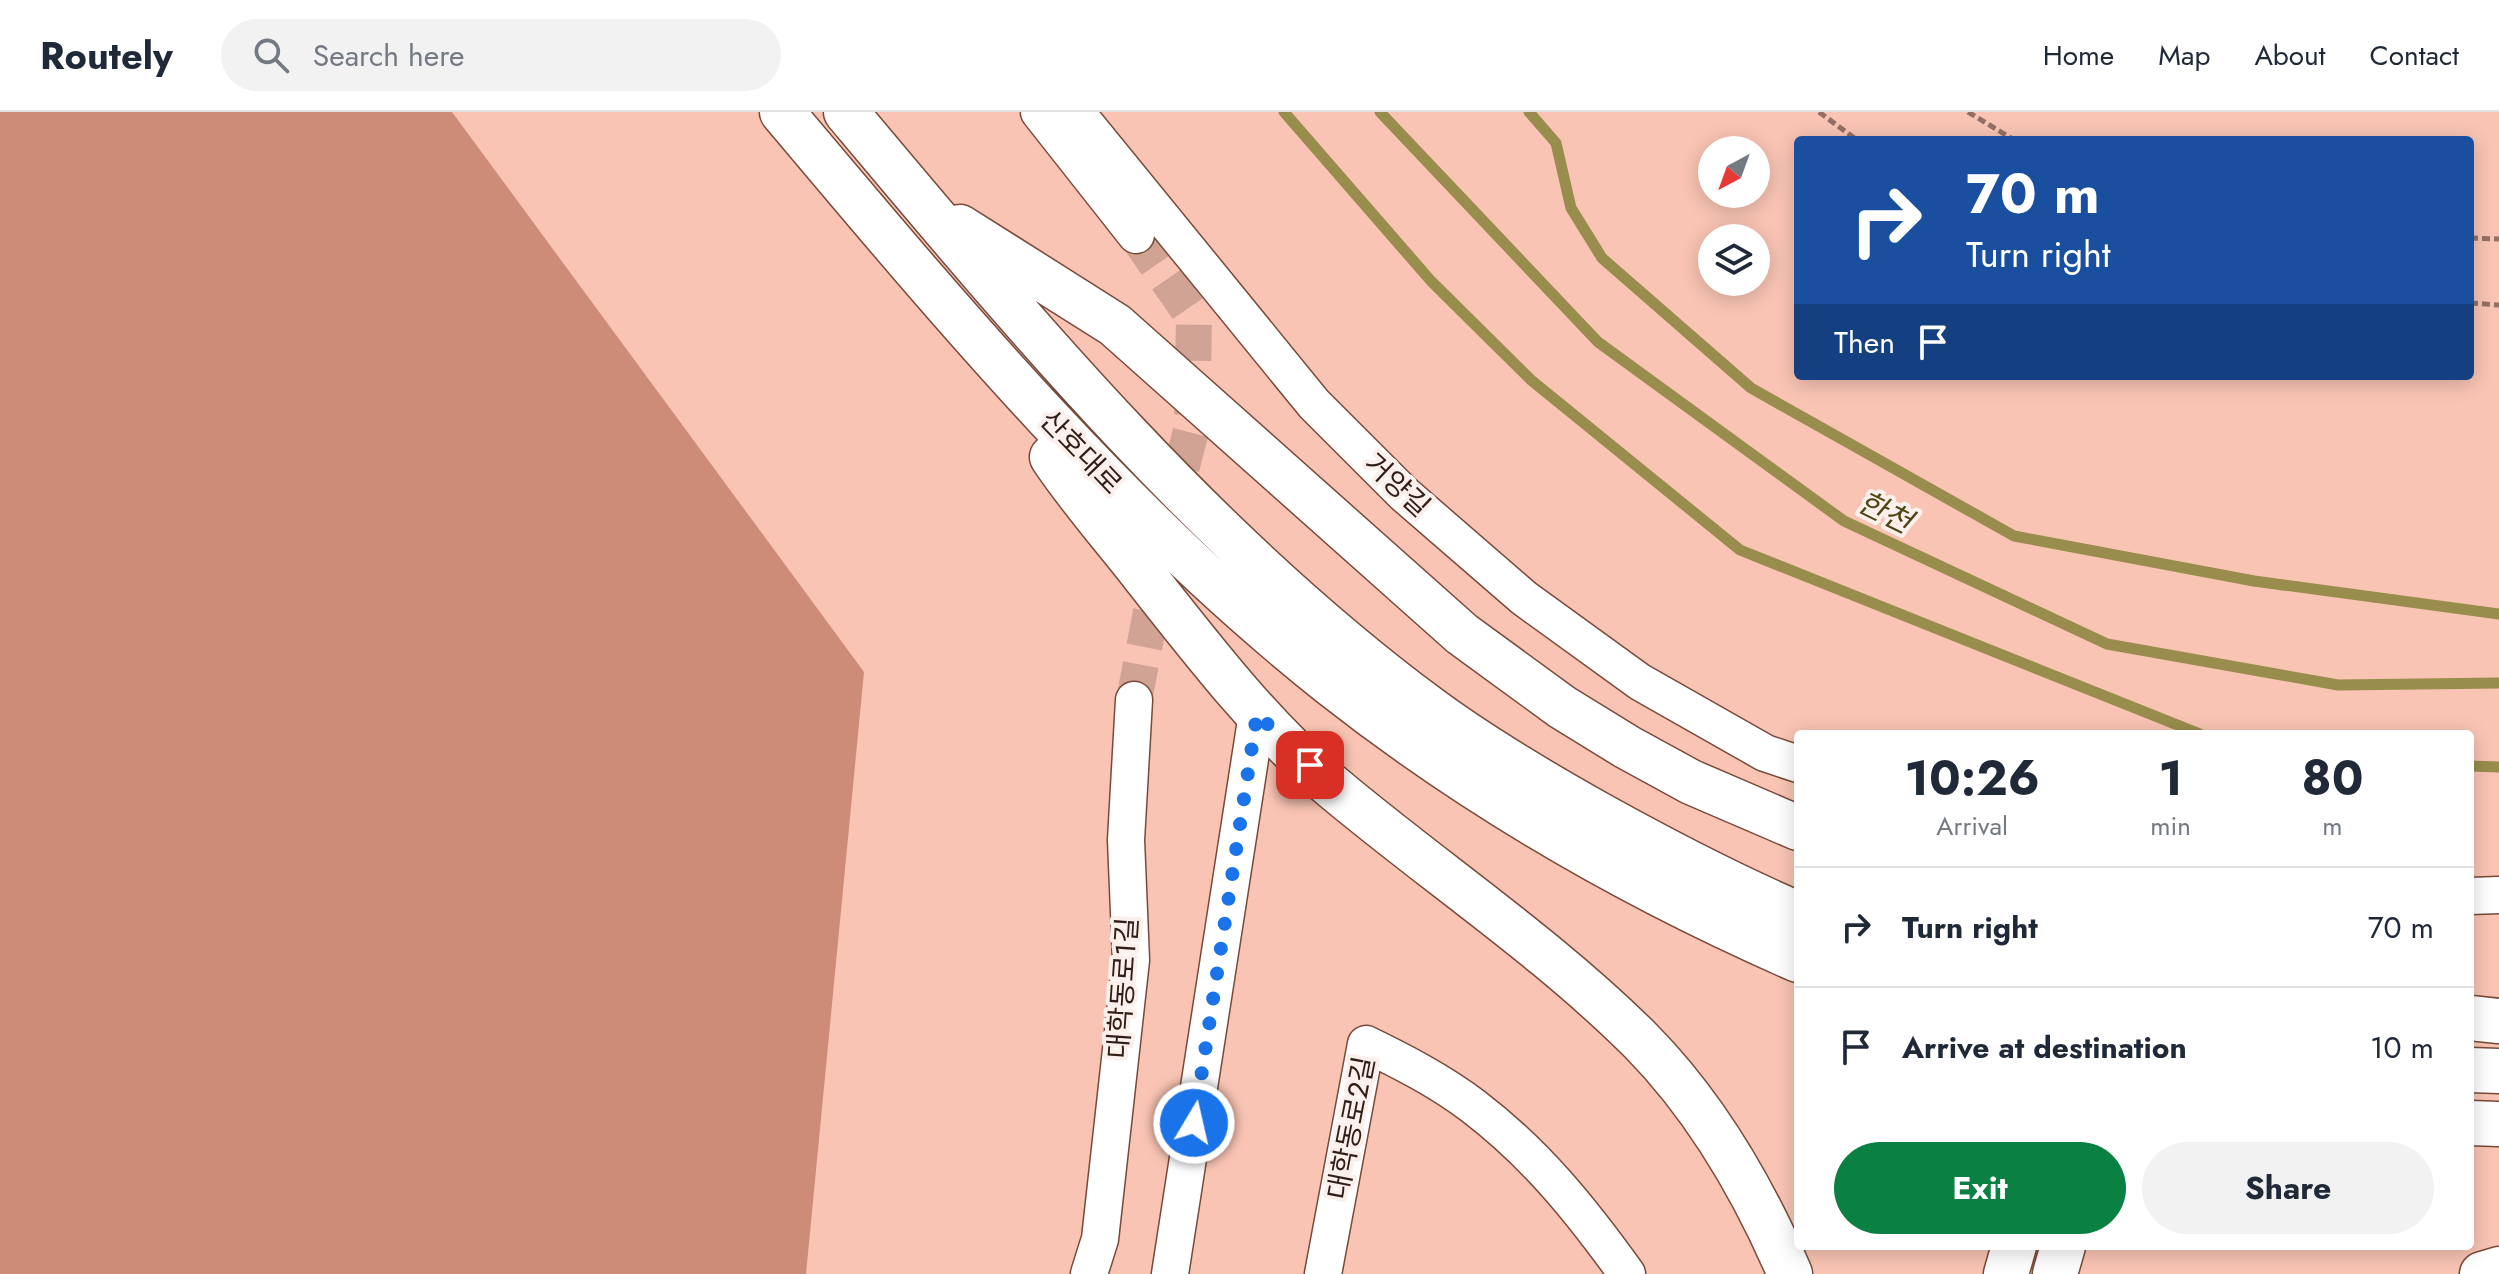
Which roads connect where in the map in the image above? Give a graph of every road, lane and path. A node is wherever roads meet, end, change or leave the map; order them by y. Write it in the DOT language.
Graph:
graph roads {
  1 [pos="782,112"];
  2 [pos="846,112"];
  3 [pos="1039,112"];
  4 [pos="1076,112"];
  5 [pos="1819,112"];
  6 [pos="1968,112"];
  7 [pos="1852,136"];
  8 [pos="2007,136"];
  9 [pos="923,203"];
  10 [pos="1136,235"];
  11 [pos="2474,238"];
  12 [pos="2499,239"];
  13 [pos="2474,303"];
  14 [pos="2499,305"];
  15 [pos="962,322"];
  16 [pos="1134,700"];
  17 [pos="1257,714"];
  18 [pos="1794,763"];
  19 [pos="1794,826"];
  20 [pos="2499,895"];
  21 [pos="2474,896"];
  22 [pos="1794,912"];
  23 [pos="1794,958"];
  24 [pos="2474,1018"];
  25 [pos="2499,1021"];
  26 [pos="2474,1070"];
  27 [pos="2499,1071"];
  28 [pos="2474,1123"];
  29 [pos="2499,1124"];
  30 [pos="2013,1250"];
  31 [pos="2062,1250"];
  32 [pos="2499,1269"];
  33 [pos="1089,1274"];
  34 [pos="1170,1274"];
  35 [pos="1323,1274"];
  36 [pos="1627,1274"];
  37 [pos="1790,1274"];
  38 [pos="2006,1274"];
  39 [pos="2055,1274"];
  40 [pos="2482,1274"];
  1 -- 15 [label="street, 산호대로"];
  2 -- 9 [label="street, 산호대로"];
  3 -- 10 [label="street"];
  4 -- 18 [label="street, 거양길"];
  5 -- 7 [label="path"];
  6 -- 8 [label="path"];
  9 -- 19 [label="street"];
  9 -- 22 [label="street, 산호대로"];
  11 -- 12 [label="path"];
  13 -- 14 [label="path"];
  15 -- 17 [label="street"];
  15 -- 23 [label="street, 산호대로"];
  16 -- 33 [label="street, 대학동로1길"];
  17 -- 34 [label="street"];
  17 -- 37 [label="street"];
  20 -- 21 [label="street"];
  24 -- 25 [label="street"];
  26 -- 27 [label="street"];
  28 -- 29 [label="street"];
  30 -- 38 [label="street"];
  31 -- 39 [label="street"];
  32 -- 40 [label="street"];
  35 -- 36 [label="street, 대학동로2길"];
}
